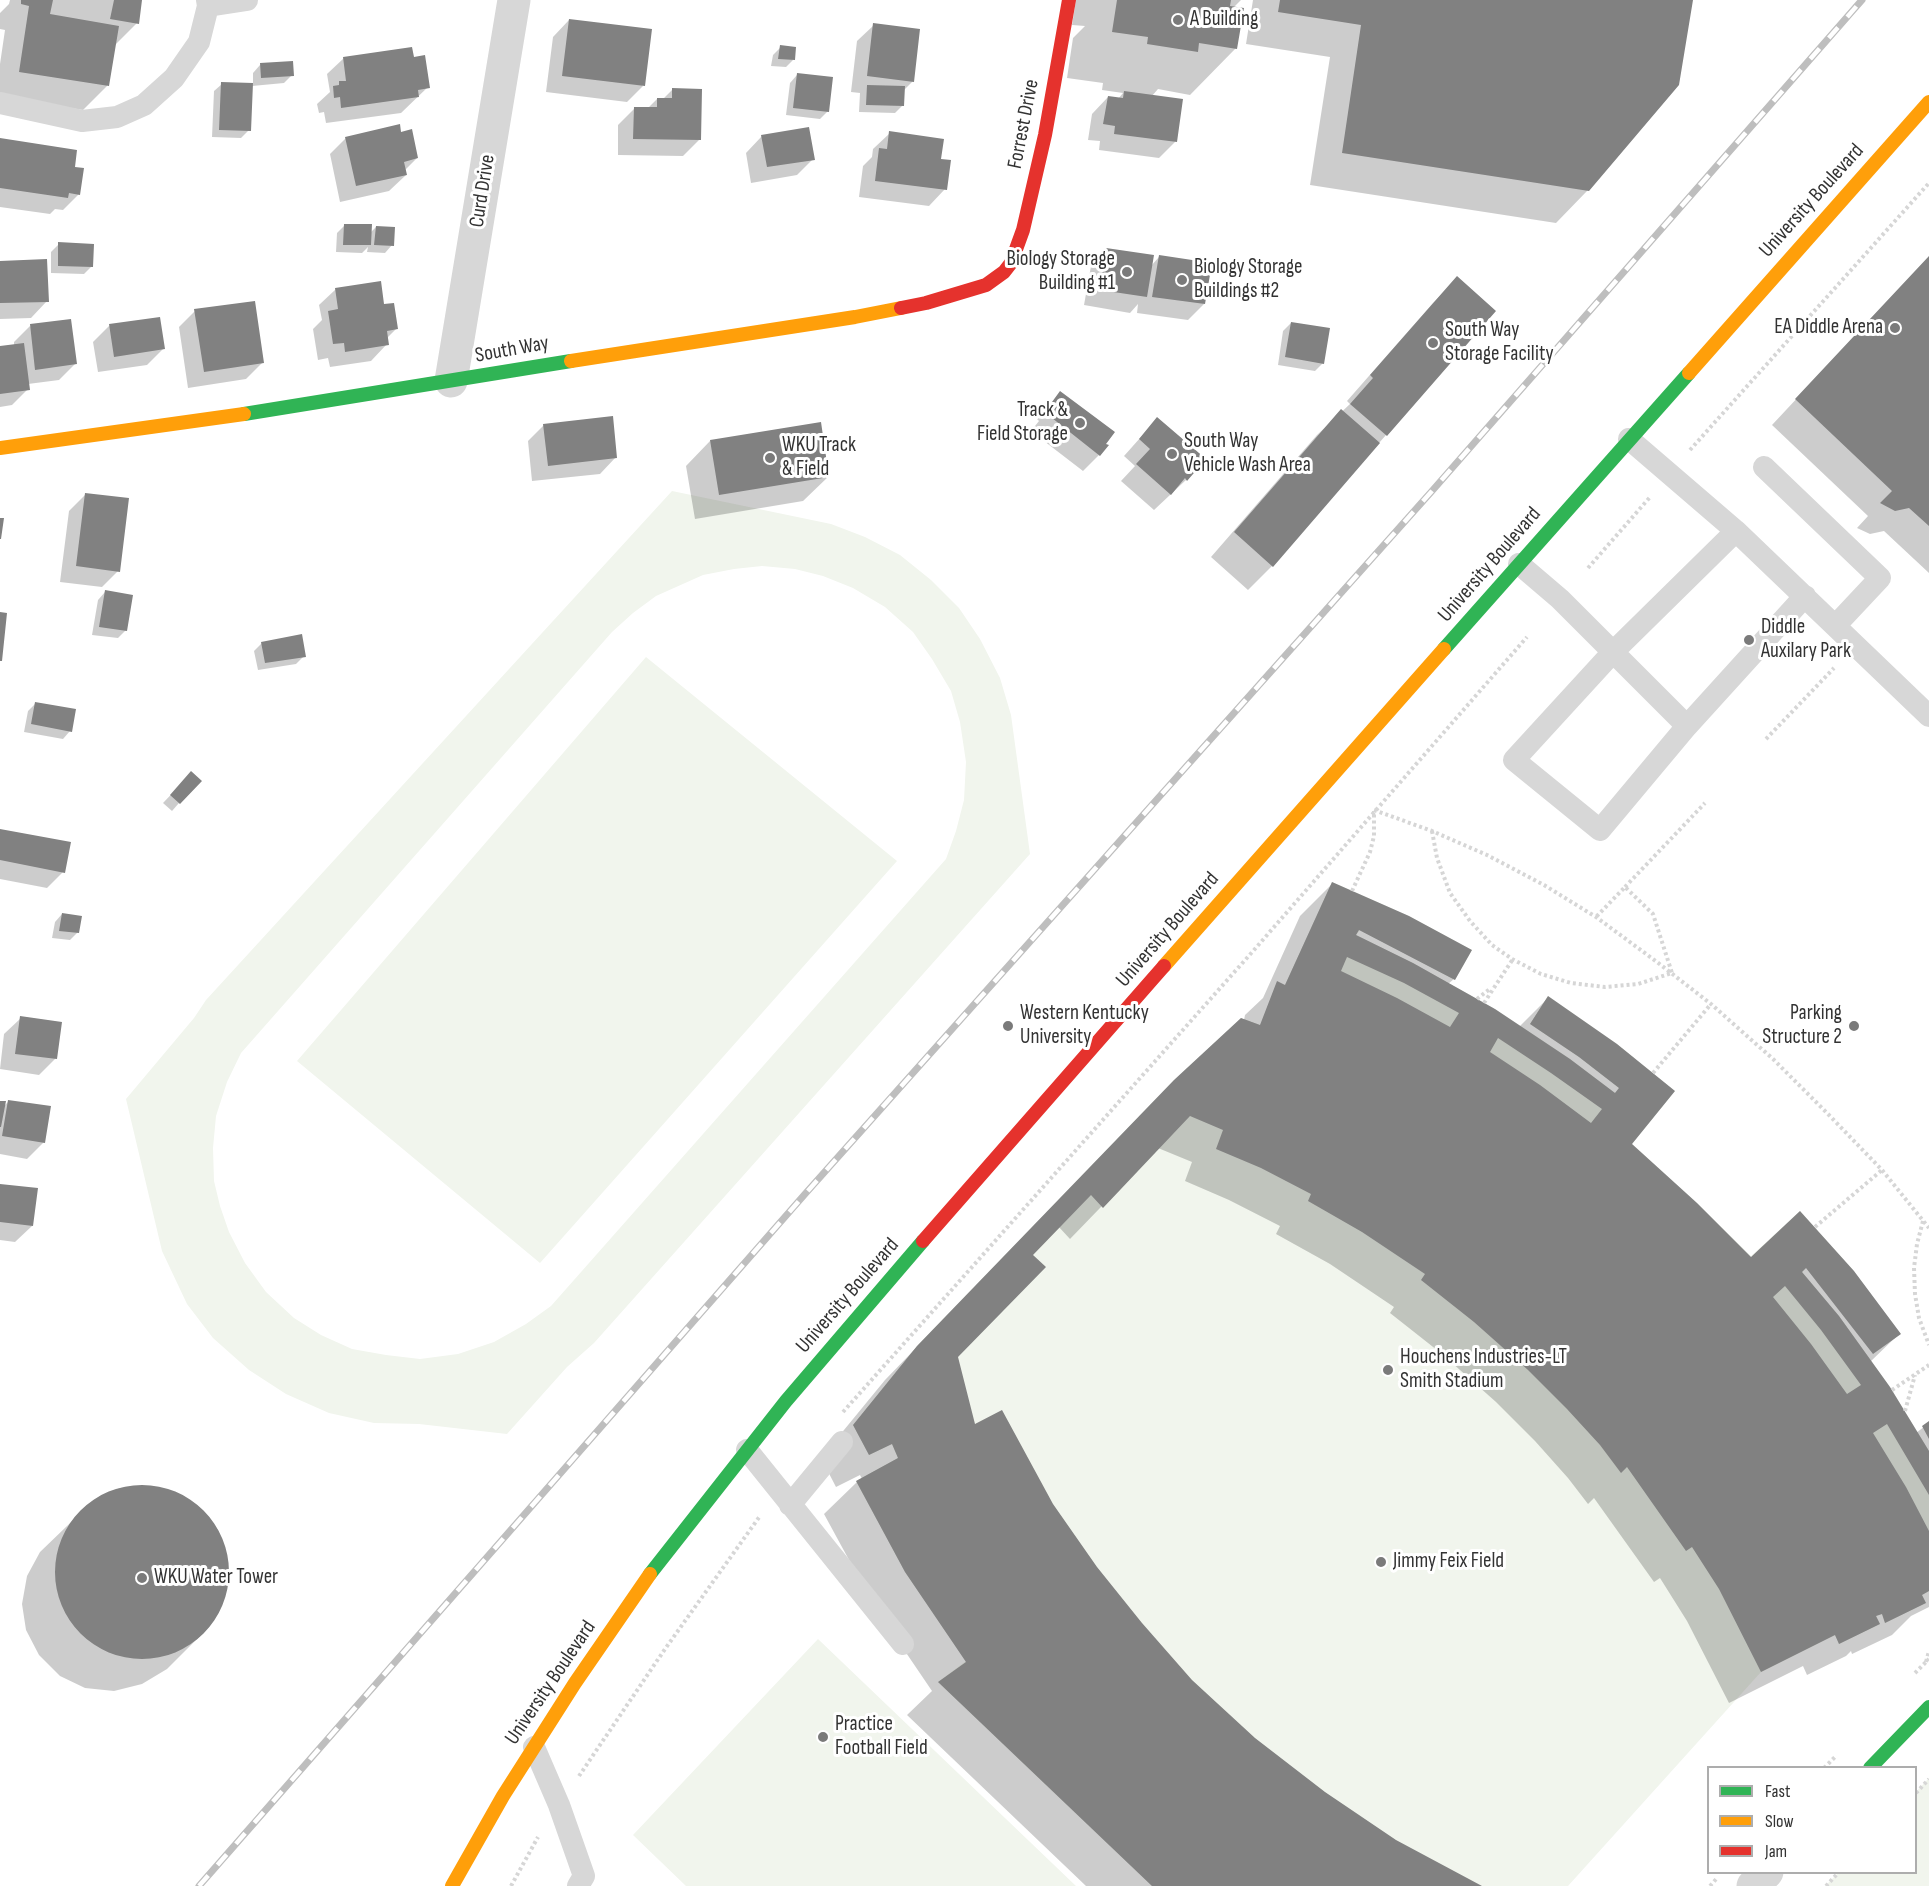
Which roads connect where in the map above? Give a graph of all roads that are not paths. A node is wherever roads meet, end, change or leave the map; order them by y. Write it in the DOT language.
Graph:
graph roads {
  1 [pos="248,0"];
  2 [pos="514,0"];
  3 [pos="1069,0"];
  4 [pos="208,3"];
  5 [pos="1929,102"];
  6 [pos="0,103"];
  7 [pos="1015,254"];
  8 [pos="451,381"];
  9 [pos="1629,439"];
  10 [pos="0,448"];
  11 [pos="1764,467"];
  12 [pos="1736,531"];
  13 [pos="1519,564"];
  14 [pos="1805,596"];
  15 [pos="1835,626"];
  16 [pos="1613,652"];
  17 [pos="1929,716"];
  18 [pos="1687,726"];
  19 [pos="842,1442"];
  20 [pos="747,1450"];
  21 [pos="785,1498"];
  22 [pos="903,1644"];
  23 [pos="1929,1707"];
  24 [pos="534,1747"];
  25 [pos="1871,1766"];
  26 [pos="1765,1874"];
  27 [pos="452,1886"];
  28 [pos="578,1886"];
  29 [pos="1754,1886"];
  1 -- 4 [label="lane"];
  2 -- 8 [label="street, Curd Drive"];
  3 -- 7 [label="main road, Forrest Drive"];
  4 -- 6 [label="lane"];
  5 -- 9 [label="main road, University Boulevard"];
  7 -- 8 [label="main road, South Way"];
  8 -- 10 [label="main road, South Way"];
  9 -- 12 [label="lane"];
  9 -- 13 [label="main road, University Boulevard"];
  11 -- 15 [label="lane"];
  12 -- 14 [label="lane"];
  12 -- 16 [label="lane"];
  13 -- 16 [label="lane"];
  13 -- 20 [label="main road, University Boulevard"];
  14 -- 15 [label="lane"];
  14 -- 18 [label="lane"];
  15 -- 17 [label="lane"];
  16 -- 18 [label="lane"];
  16 -- 18 [label="lane"];
  19 -- 21 [label="lane"];
  20 -- 21 [label="lane"];
  20 -- 24 [label="main road, University Boulevard"];
  21 -- 22 [label="lane"];
  23 -- 25 [label="main road"];
  24 -- 27 [label="main road, University Boulevard"];
  24 -- 28 [label="lane"];
  26 -- 29 [label="street"];
}
